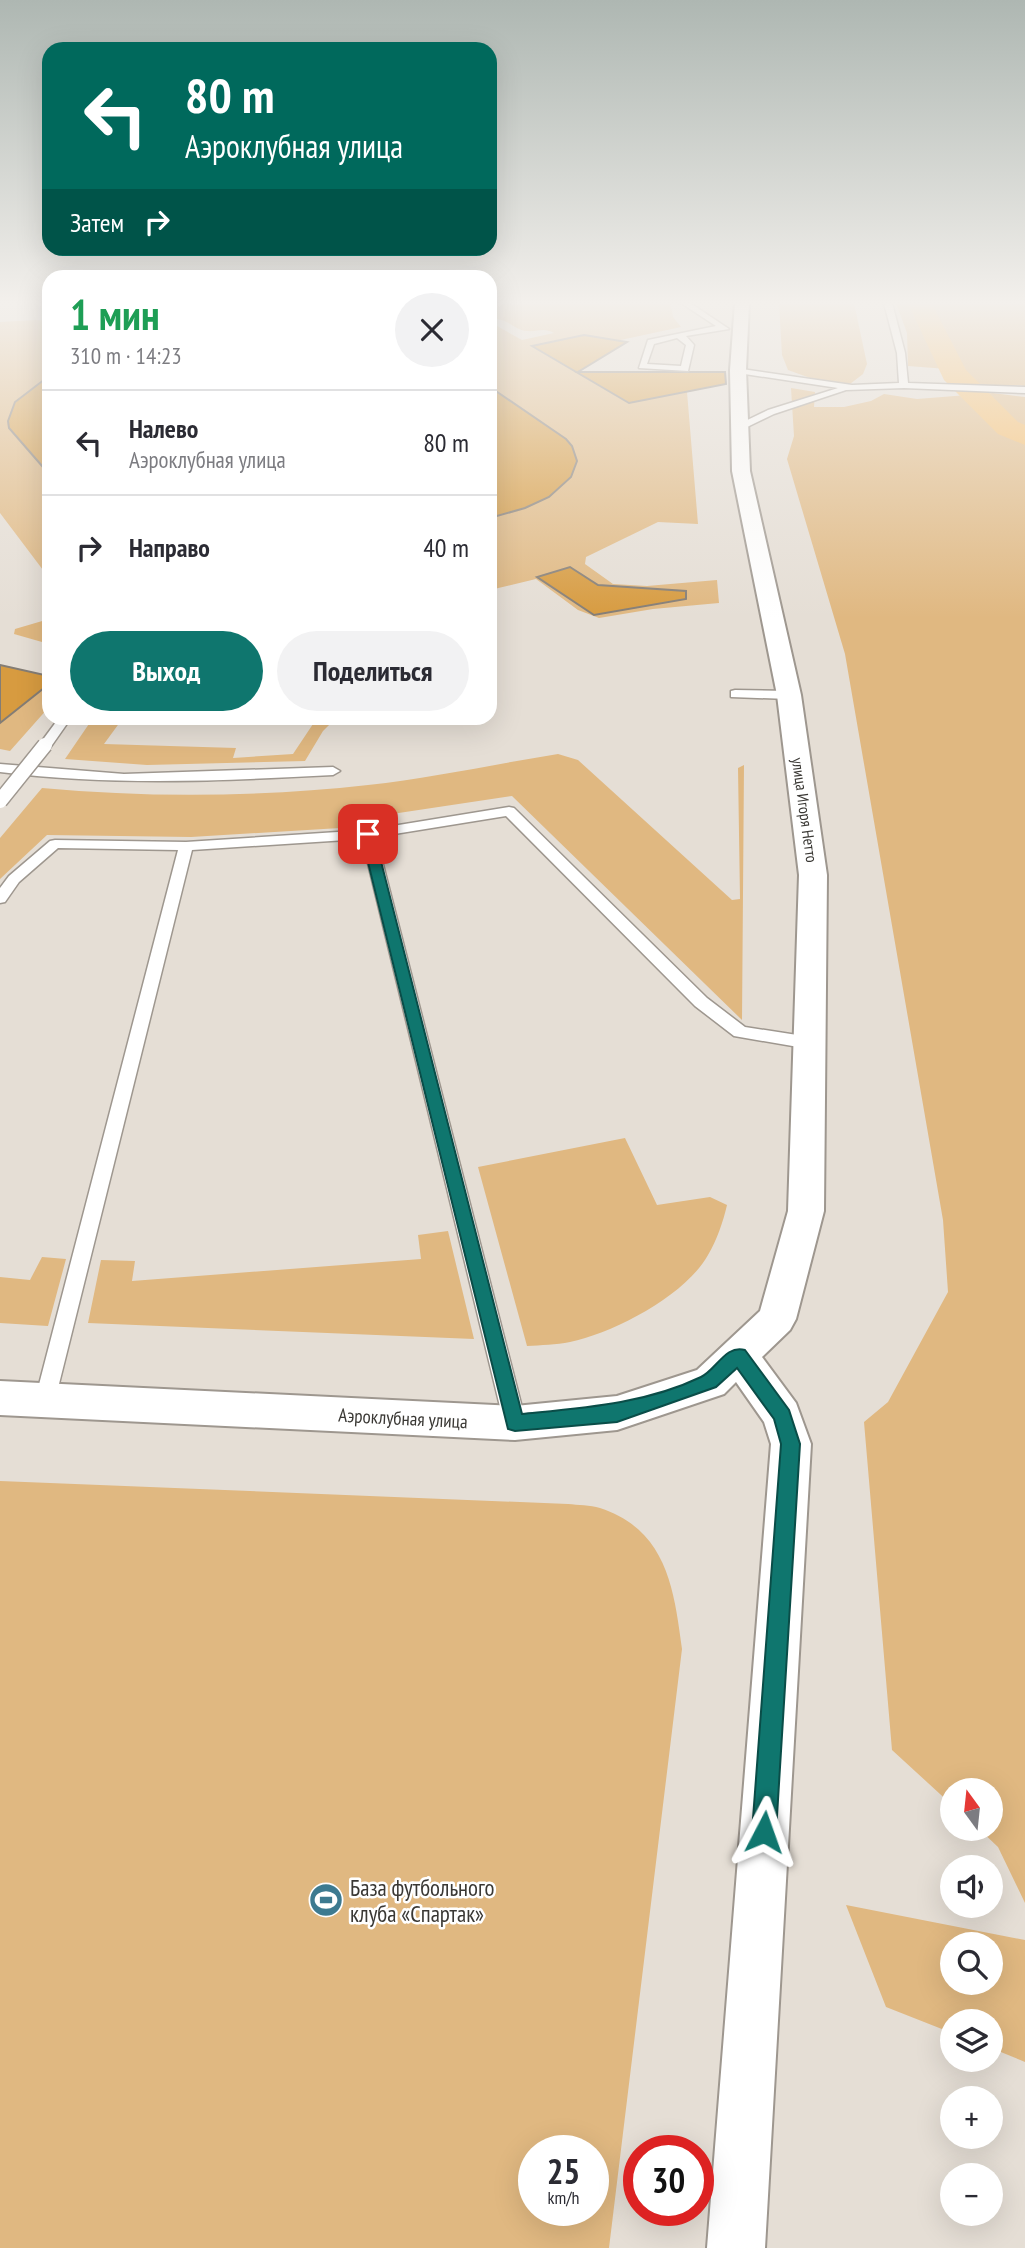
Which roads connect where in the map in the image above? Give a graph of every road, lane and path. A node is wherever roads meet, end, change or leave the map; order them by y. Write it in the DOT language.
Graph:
graph roads {
  1 [pos="739,408"];
  2 [pos="782,408"];
  3 [pos="740,427"];
  4 [pos="735,694"];
  5 [pos="789,695"];
  6 [pos="60,725"];
  7 [pos="0,768"];
  8 [pos="333,771"];
  9 [pos="0,802"];
  10 [pos="368,834"];
  11 [pos="186,846"];
  12 [pos="0,899"];
  13 [pos="810,1043"];
  14 [pos="777,1319"];
  15 [pos="738,1356"];
  16 [pos="0,1398"];
  17 [pos="45,1400"];
  18 [pos="515,1423"];
  19 [pos="736,2248"];
  1 -- 3 [label="street, улица Игоря Нетто"];
  2 -- 3 [label="lane"];
  3 -- 5 [label="street, улица Игоря Нетто"];
  4 -- 5 [label="lane"];
  5 -- 13 [label="street, улица Игоря Нетто"];
  6 -- 9 [label="lane, bridge"];
  7 -- 8 [label="lane"];
  10 -- 11 [label="lane"];
  10 -- 13 [label="lane"];
  10 -- 18 [label="lane"];
  11 -- 12 [label="lane"];
  11 -- 17 [label="lane"];
  13 -- 14 [label="street, улица Игоря Нетто"];
  14 -- 15 [label="street, Аэроклубная улица"];
  15 -- 18 [label="street, Аэроклубная улица"];
  15 -- 19 [label="street"];
  16 -- 17 [label="street, Аэроклубная улица"];
  17 -- 18 [label="street, Аэроклубная улица"];
}
